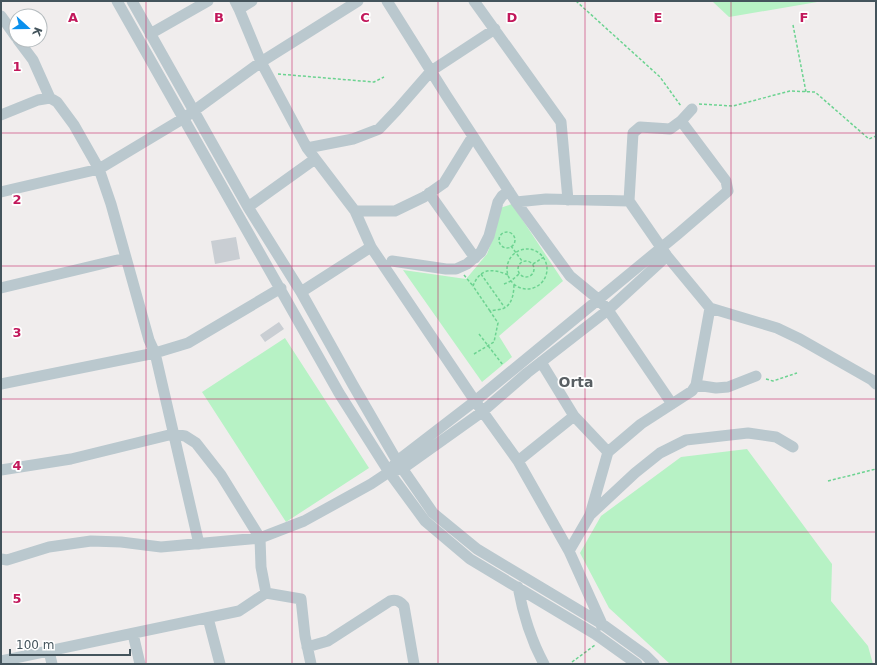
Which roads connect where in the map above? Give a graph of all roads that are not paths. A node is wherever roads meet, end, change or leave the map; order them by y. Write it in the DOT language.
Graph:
graph roads {
  1 [pos="117,1"];
  2 [pos="132,1"];
  3 [pos="208,1"];
  4 [pos="252,1"];
  5 [pos="358,1"];
  6 [pos="474,1"];
  7 [pos="388,2"];
  8 [pos="237,5"];
  9 [pos="1,16"];
  10 [pos="8,26"];
  11 [pos="495,30"];
  12 [pos="150,34"];
  13 [pos="24,48"];
  14 [pos="261,62"];
  15 [pos="432,71"];
  16 [pos="50,98"];
  17 [pos="692,109"];
  18 [pos="194,112"];
  19 [pos="1,116"];
  20 [pos="184,118"];
  21 [pos="679,123"];
  22 [pos="473,136"];
  23 [pos="306,148"];
  24 [pos="315,159"];
  25 [pos="98,169"];
  26 [pos="509,191"];
  27 [pos="1,192"];
  28 [pos="429,193"];
  29 [pos="568,200"];
  30 [pos="629,201"];
  31 [pos="516,202"];
  32 [pos="248,207"];
  33 [pos="355,211"];
  34 [pos="371,247"];
  35 [pos="665,252"];
  36 [pos="126,258"];
  37 [pos="475,258"];
  38 [pos="392,261"];
  39 [pos="1,288"];
  40 [pos="281,288"];
  41 [pos="301,292"];
  42 [pos="598,299"];
  43 [pos="710,308"];
  44 [pos="608,310"];
  45 [pos="155,353"];
  46 [pos="541,362"];
  47 [pos="756,376"];
  48 [pos="1,384"];
  49 [pos="876,384"];
  50 [pos="696,385"];
  51 [pos="475,401"];
  52 [pos="672,404"];
  53 [pos="482,412"];
  54 [pos="574,416"];
  55 [pos="173,434"];
  56 [pos="792,447"];
  57 [pos="608,452"];
  58 [pos="518,461"];
  59 [pos="400,465"];
  60 [pos="1,470"];
  61 [pos="389,472"];
  62 [pos="590,515"];
  63 [pos="260,538"];
  64 [pos="199,544"];
  65 [pos="569,551"];
  66 [pos="1,559"];
  67 [pos="518,588"];
  68 [pos="266,593"];
  69 [pos="208,618"];
  70 [pos="602,624"];
  71 [pos="133,634"];
  72 [pos="599,637"];
  73 [pos="307,647"];
  74 [pos="49,651"];
  75 [pos="1,661"];
  76 [pos="52,664"];
  77 [pos="140,664"];
  78 [pos="220,664"];
  79 [pos="311,664"];
  80 [pos="414,664"];
  81 [pos="544,664"];
  82 [pos="637,664"];
  83 [pos="654,664"];
  1 -- 20 [label="street"];
  2 -- 12 [label="street"];
  3 -- 12 [label="street"];
  4 -- 8 [label="street"];
  5 -- 14 [label="street"];
  6 -- 11 [label="street"];
  7 -- 15 [label="street"];
  8 -- 14 [label="street"];
  9 -- 10 [label="street"];
  11 -- 15 [label="street"];
  11 -- 29 [label="street"];
  12 -- 18 [label="street"];
  13 -- 16 [label="street"];
  14 -- 18 [label="street"];
  14 -- 23 [label="street"];
  15 -- 22 [label="street"];
  15 -- 23 [label="street"];
  16 -- 19 [label="street"];
  16 -- 25 [label="street"];
  17 -- 21 [label="street"];
  18 -- 20 [label="street"];
  18 -- 32 [label="street"];
  20 -- 25 [label="street"];
  20 -- 40 [label="street"];
  21 -- 30 [label="street"];
  21 -- 35 [label="street"];
  22 -- 26 [label="street"];
  22 -- 28 [label="street"];
  23 -- 24 [label="street"];
  24 -- 32 [label="street"];
  24 -- 33 [label="street"];
  25 -- 27 [label="street"];
  25 -- 36 [label="street"];
  26 -- 31 [label="street"];
  26 -- 37 [label="street"];
  28 -- 33 [label="street"];
  28 -- 37 [label="street"];
  29 -- 30 [label="street"];
  29 -- 31 [label="street"];
  30 -- 35 [label="street"];
  31 -- 42 [label="street"];
  32 -- 41 [label="street"];
  33 -- 34 [label="street"];
  34 -- 41 [label="street"];
  34 -- 51 [label="street"];
  35 -- 42 [label="street"];
  35 -- 43 [label="street"];
  35 -- 44 [label="street"];
  36 -- 39 [label="street"];
  36 -- 45 [label="street"];
  37 -- 38 [label="street"];
  40 -- 45 [label="street"];
  40 -- 61 [label="street"];
  41 -- 59 [label="street"];
  42 -- 44 [label="street"];
  42 -- 51 [label="street"];
  43 -- 49 [label="street"];
  43 -- 50 [label="street"];
  44 -- 46 [label="street"];
  44 -- 52 [label="street"];
  45 -- 48 [label="street"];
  45 -- 55 [label="street"];
  46 -- 53 [label="street"];
  46 -- 54 [label="street"];
  47 -- 50 [label="street"];
  50 -- 52 [label="street"];
  51 -- 53 [label="street"];
  51 -- 59 [label="street"];
  52 -- 57 [label="street"];
  53 -- 58 [label="street"];
  53 -- 59 [label="street"];
  54 -- 57 [label="street"];
  54 -- 58 [label="street"];
  55 -- 60 [label="street"];
  55 -- 63 [label="street"];
  55 -- 64 [label="street"];
  56 -- 62 [label="street"];
  57 -- 62 [label="street"];
  58 -- 65 [label="street"];
  59 -- 61 [label="street"];
  59 -- 70 [label="street"];
  61 -- 63 [label="street"];
  61 -- 67 [label="street"];
  62 -- 65 [label="street"];
  63 -- 64 [label="street"];
  63 -- 68 [label="street"];
  64 -- 66 [label="street"];
  65 -- 70 [label="street"];
  67 -- 72 [label="street"];
  67 -- 81 [label="street"];
  68 -- 69 [label="street"];
  68 -- 73 [label="street"];
  69 -- 71 [label="street"];
  69 -- 78 [label="street"];
  70 -- 72 [label="street"];
  70 -- 83 [label="street"];
  71 -- 74 [label="street"];
  71 -- 77 [label="street"];
  72 -- 82 [label="street"];
  73 -- 79 [label="street"];
  73 -- 80 [label="street"];
  74 -- 75 [label="street"];
  74 -- 76 [label="street"];
}
